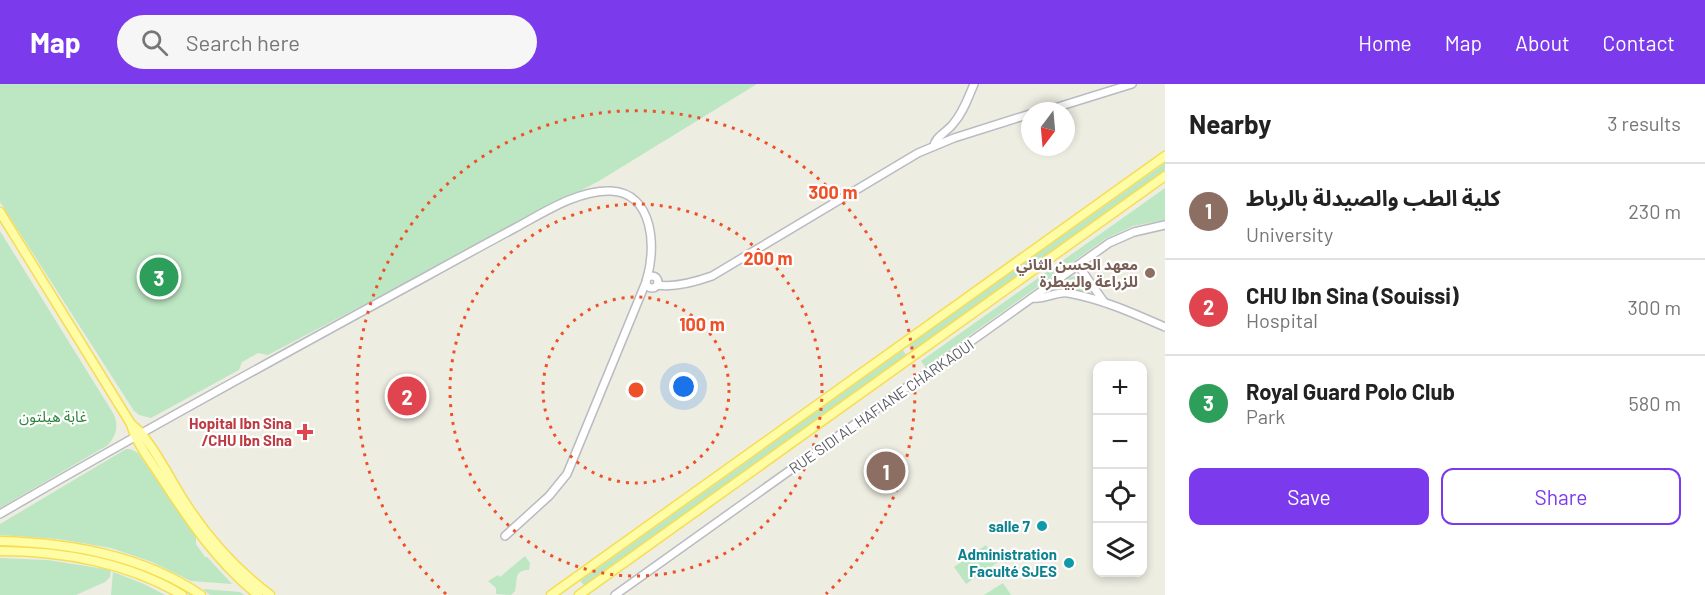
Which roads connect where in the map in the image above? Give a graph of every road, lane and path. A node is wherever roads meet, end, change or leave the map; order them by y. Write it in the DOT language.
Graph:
graph roads {
  1 [pos="974,84"];
  2 [pos="1132,84"];
  3 [pos="1075,102"];
  4 [pos="1021,117"];
  5 [pos="933,146"];
  6 [pos="1165,156"];
  7 [pos="1165,176"];
  8 [pos="0,212"];
  9 [pos="1165,225"];
  10 [pos="1078,265"];
  11 [pos="652,281"];
  12 [pos="1032,298"];
  13 [pos="1104,302"];
  14 [pos="1165,327"];
  15 [pos="138,434"];
  16 [pos="0,514"];
  17 [pos="505,536"];
  18 [pos="0,541"];
  19 [pos="0,551"];
  20 [pos="182,595"];
  21 [pos="201,595"];
  22 [pos="258,595"];
  23 [pos="270,595"];
  24 [pos="551,595"];
  25 [pos="579,595"];
  26 [pos="615,595"];
  1 -- 5 [label="street"];
  2 -- 3 [label="street"];
  4 -- 5 [label="street"];
  5 -- 11 [label="street"];
  6 -- 24 [label="main road"];
  7 -- 25 [label="main road"];
  8 -- 15 [label="main road"];
  9 -- 10 [label="street"];
  10 -- 12 [label="street"];
  10 -- 13 [label="street"];
  11 -- 15 [label="street"];
  11 -- 17 [label="street"];
  12 -- 13 [label="street, RUE SIDI AL HAFIANE CHARKAOUI"];
  12 -- 26 [label="street, RUE SIDI AL HAFIANE CHARKAOUI"];
  13 -- 14 [label="street, RUE SIDI AL HAFIANE CHARKAOUI"];
  15 -- 16 [label="street"];
  15 -- 22 [label="main road"];
  15 -- 23 [label="main road"];
  18 -- 21 [label="main road"];
  19 -- 20 [label="main road"];
}
